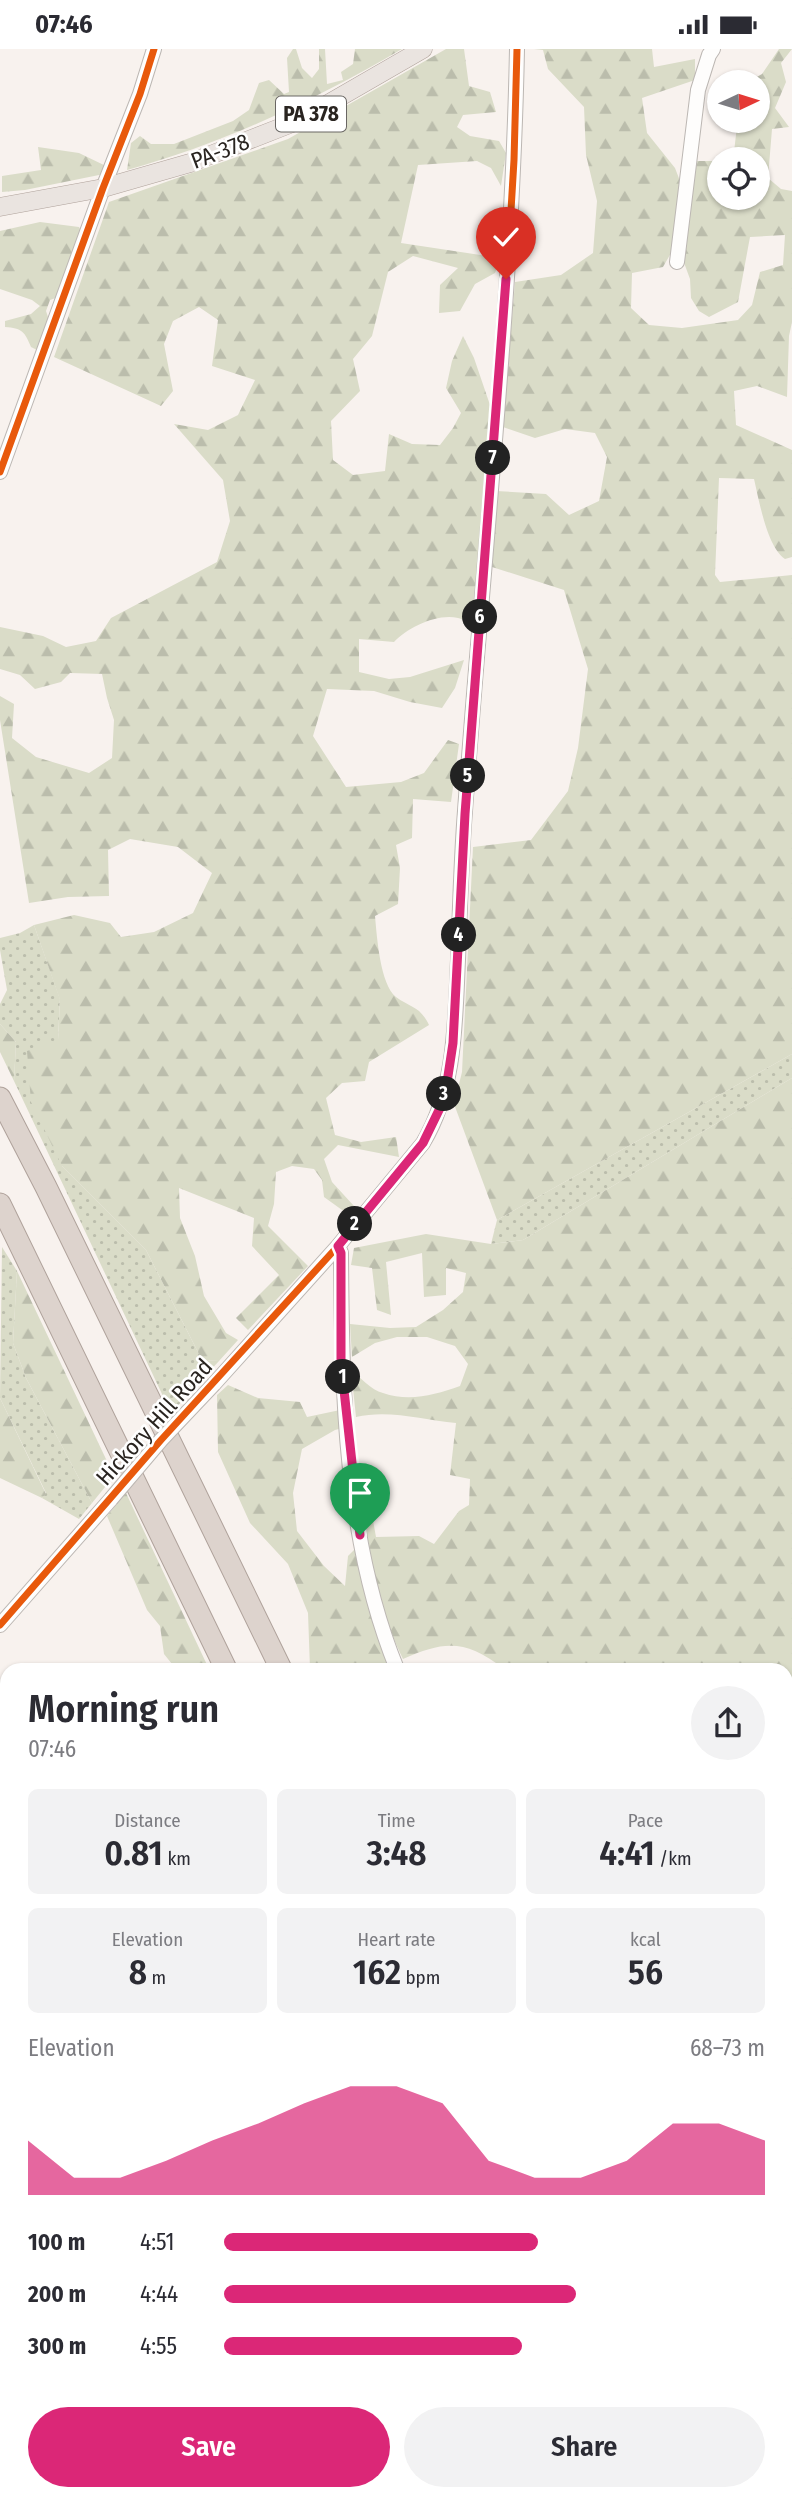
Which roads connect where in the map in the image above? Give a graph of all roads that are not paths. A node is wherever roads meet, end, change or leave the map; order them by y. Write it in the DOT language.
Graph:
graph roads {
  1 [pos="155,49"];
  2 [pos="423,49"];
  3 [pos="517,49"];
  4 [pos="709,51"];
  5 [pos="103,188"];
  6 [pos="0,207"];
  7 [pos="677,262"];
  8 [pos="0,472"];
  9 [pos="0,1098"];
  10 [pos="0,1205"];
  11 [pos="338,1246"];
  12 [pos="0,1625"];
  13 [pos="223,1663"];
  14 [pos="278,1663"];
  15 [pos="395,1663"];
  1 -- 5 [label="street"];
  2 -- 5 [label="main road, PA-378 / PA 378"];
  3 -- 11 [label="street, Hickory Hill Road"];
  4 -- 7 [label="street"];
  5 -- 6 [label="main road, PA-378 / PA 378"];
  5 -- 8 [label="street"];
  9 -- 14 [label="highway"];
  10 -- 13 [label="highway"];
  11 -- 12 [label="street, Hickory Hill Road, bridge"];
  11 -- 15 [label="street"];
}
